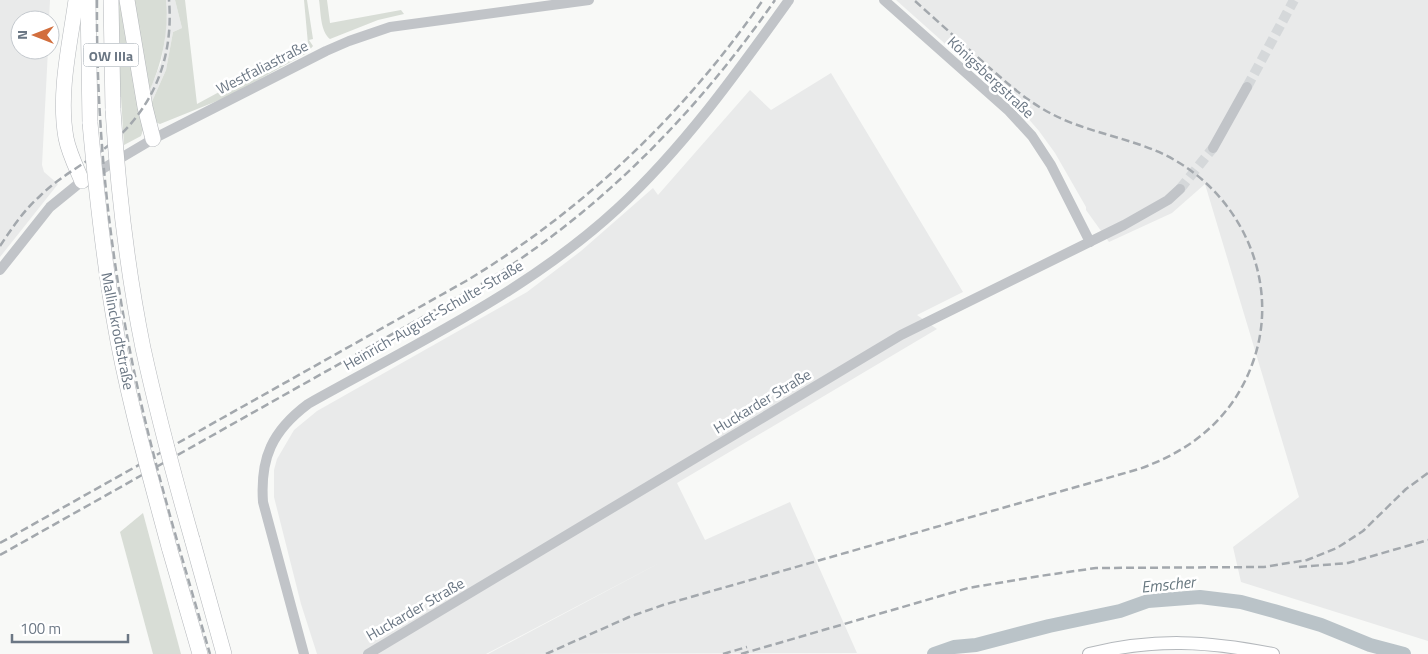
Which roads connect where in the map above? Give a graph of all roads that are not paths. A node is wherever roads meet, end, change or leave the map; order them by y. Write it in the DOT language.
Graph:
graph roads {
  1 [pos="76,0"];
  2 [pos="88,0"];
  3 [pos="111,0"];
  4 [pos="127,0"];
  5 [pos="589,0"];
  6 [pos="789,0"];
  7 [pos="884,0"];
  8 [pos="1247,87"];
  9 [pos="153,139"];
  10 [pos="1213,148"];
  11 [pos="82,181"];
  12 [pos="1180,189"];
  13 [pos="1090,242"];
  14 [pos="0,270"];
  15 [pos="200,654"];
  16 [pos="224,654"];
  17 [pos="304,654"];
  18 [pos="368,654"];
  19 [pos="1089,654"];
  20 [pos="1273,654"];
  1 -- 11 [label="highway"];
  2 -- 15 [label="highway, Mallinckrodtstraße, bridge"];
  3 -- 16 [label="highway, Mallinckrodtstraße / OW IIIa, bridge"];
  4 -- 9 [label="highway"];
  5 -- 9 [label="street, Westfaliastraße"];
  6 -- 17 [label="street, Heinrich-August-Schulte-Straße"];
  7 -- 13 [label="street, Königsbergstraße"];
  8 -- 10 [label="street"];
  9 -- 11 [label="street, Westfaliastraße"];
  11 -- 14 [label="street, Westfaliastraße"];
  12 -- 13 [label="street, Huckarder Straße"];
  13 -- 18 [label="street, Huckarder Straße"];
  19 -- 20 [label="main road"];
}
